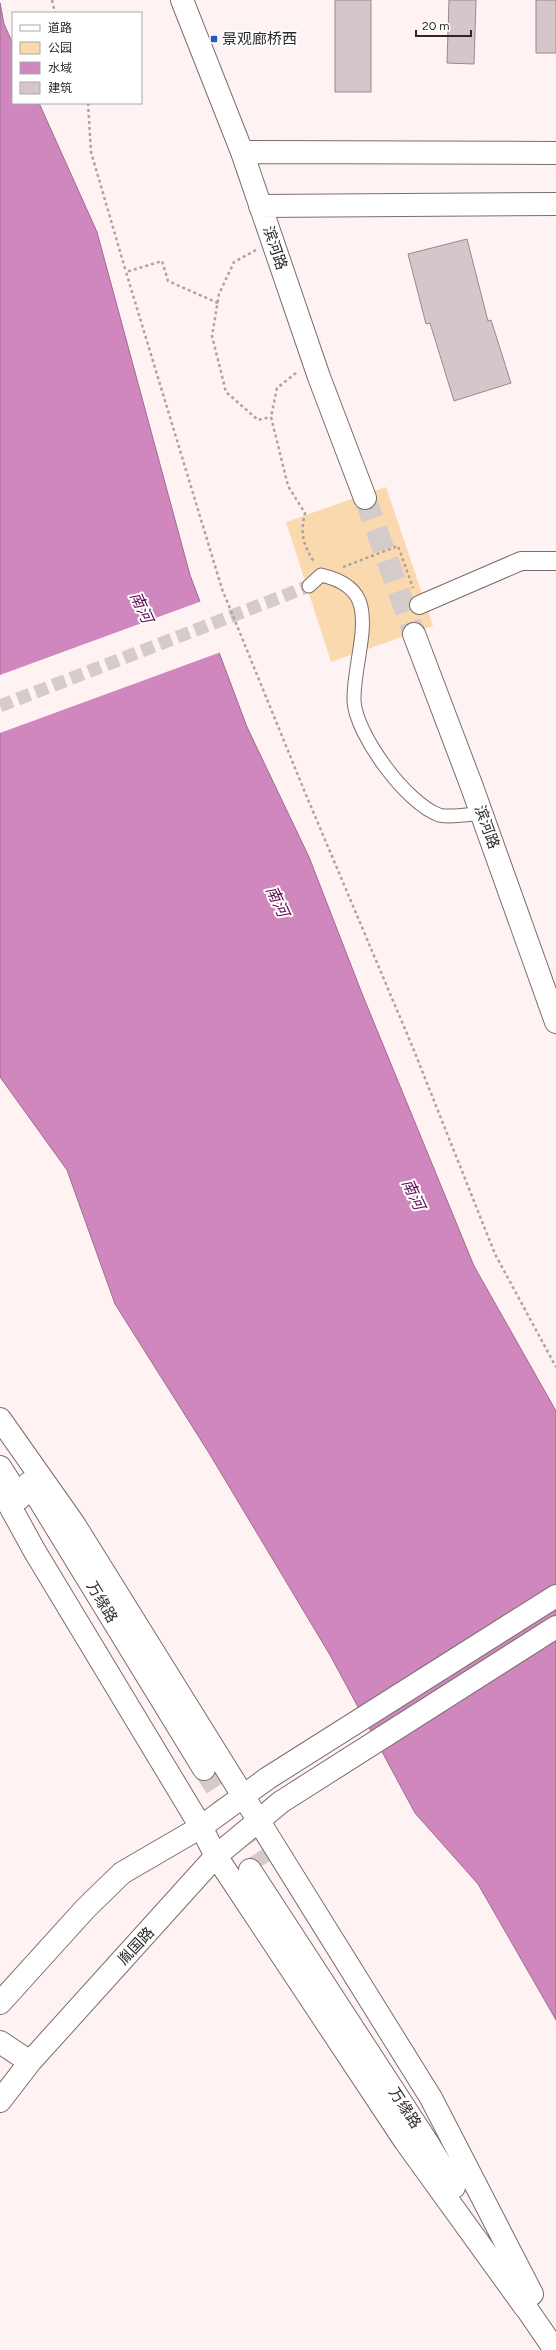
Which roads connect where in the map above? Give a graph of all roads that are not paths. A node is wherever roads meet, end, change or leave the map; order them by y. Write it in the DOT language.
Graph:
graph roads {
  1 [pos="182,0"];
  2 [pos="242,152"];
  3 [pos="556,153"];
  4 [pos="556,204"];
  5 [pos="260,206"];
  6 [pos="365,498"];
  7 [pos="556,561"];
  8 [pos="309,586"];
  9 [pos="419,605"];
  10 [pos="414,634"];
  11 [pos="482,813"];
  12 [pos="556,1022"];
  13 [pos="0,1419"];
  14 [pos="0,1436"];
  15 [pos="0,1467"];
  16 [pos="0,1488"];
  17 [pos="556,1596"];
  18 [pos="556,1627"];
  19 [pos="244,1796"];
  20 [pos="259,1819"];
  21 [pos="201,1827"];
  22 [pos="216,1856"];
  23 [pos="258,1867"];
  24 [pos="0,2003"];
  25 [pos="0,2042"];
  26 [pos="30,2062"];
  27 [pos="0,2101"];
  28 [pos="528,2301"];
  29 [pos="556,2329"];
  30 [pos="555,2350"];
  1 -- 2 [label="main road, 滨河路"];
  2 -- 3 [label="main road"];
  2 -- 5 [label="main road, 滨河路"];
  4 -- 5 [label="main road"];
  5 -- 6 [label="main road, 滨河路"];
  7 -- 9 [label="street"];
  8 -- 11 [label="street"];
  10 -- 11 [label="main road, 滨河路"];
  11 -- 12 [label="main road, 滨河路"];
  13 -- 19 [label="main road"];
  14 -- 15 [label="main road, 万缘路"];
  16 -- 21 [label="main road"];
  17 -- 19 [label="main road"];
  18 -- 20 [label="main road, 胤国路"];
  19 -- 20 [label="main road"];
  19 -- 21 [label="main road"];
  20 -- 22 [label="main road, 胤国路"];
  20 -- 28 [label="main road"];
  21 -- 22 [label="main road"];
  21 -- 24 [label="main road"];
  22 -- 26 [label="main road, 胤国路"];
  22 -- 28 [label="main road"];
  23 -- 28 [label="main road, 万缘路"];
  25 -- 26 [label="main road"];
  26 -- 27 [label="main road, 胤国路"];
  28 -- 29 [label="main road, 万缘路"];
  28 -- 30 [label="main road, 万缘路"];
}
